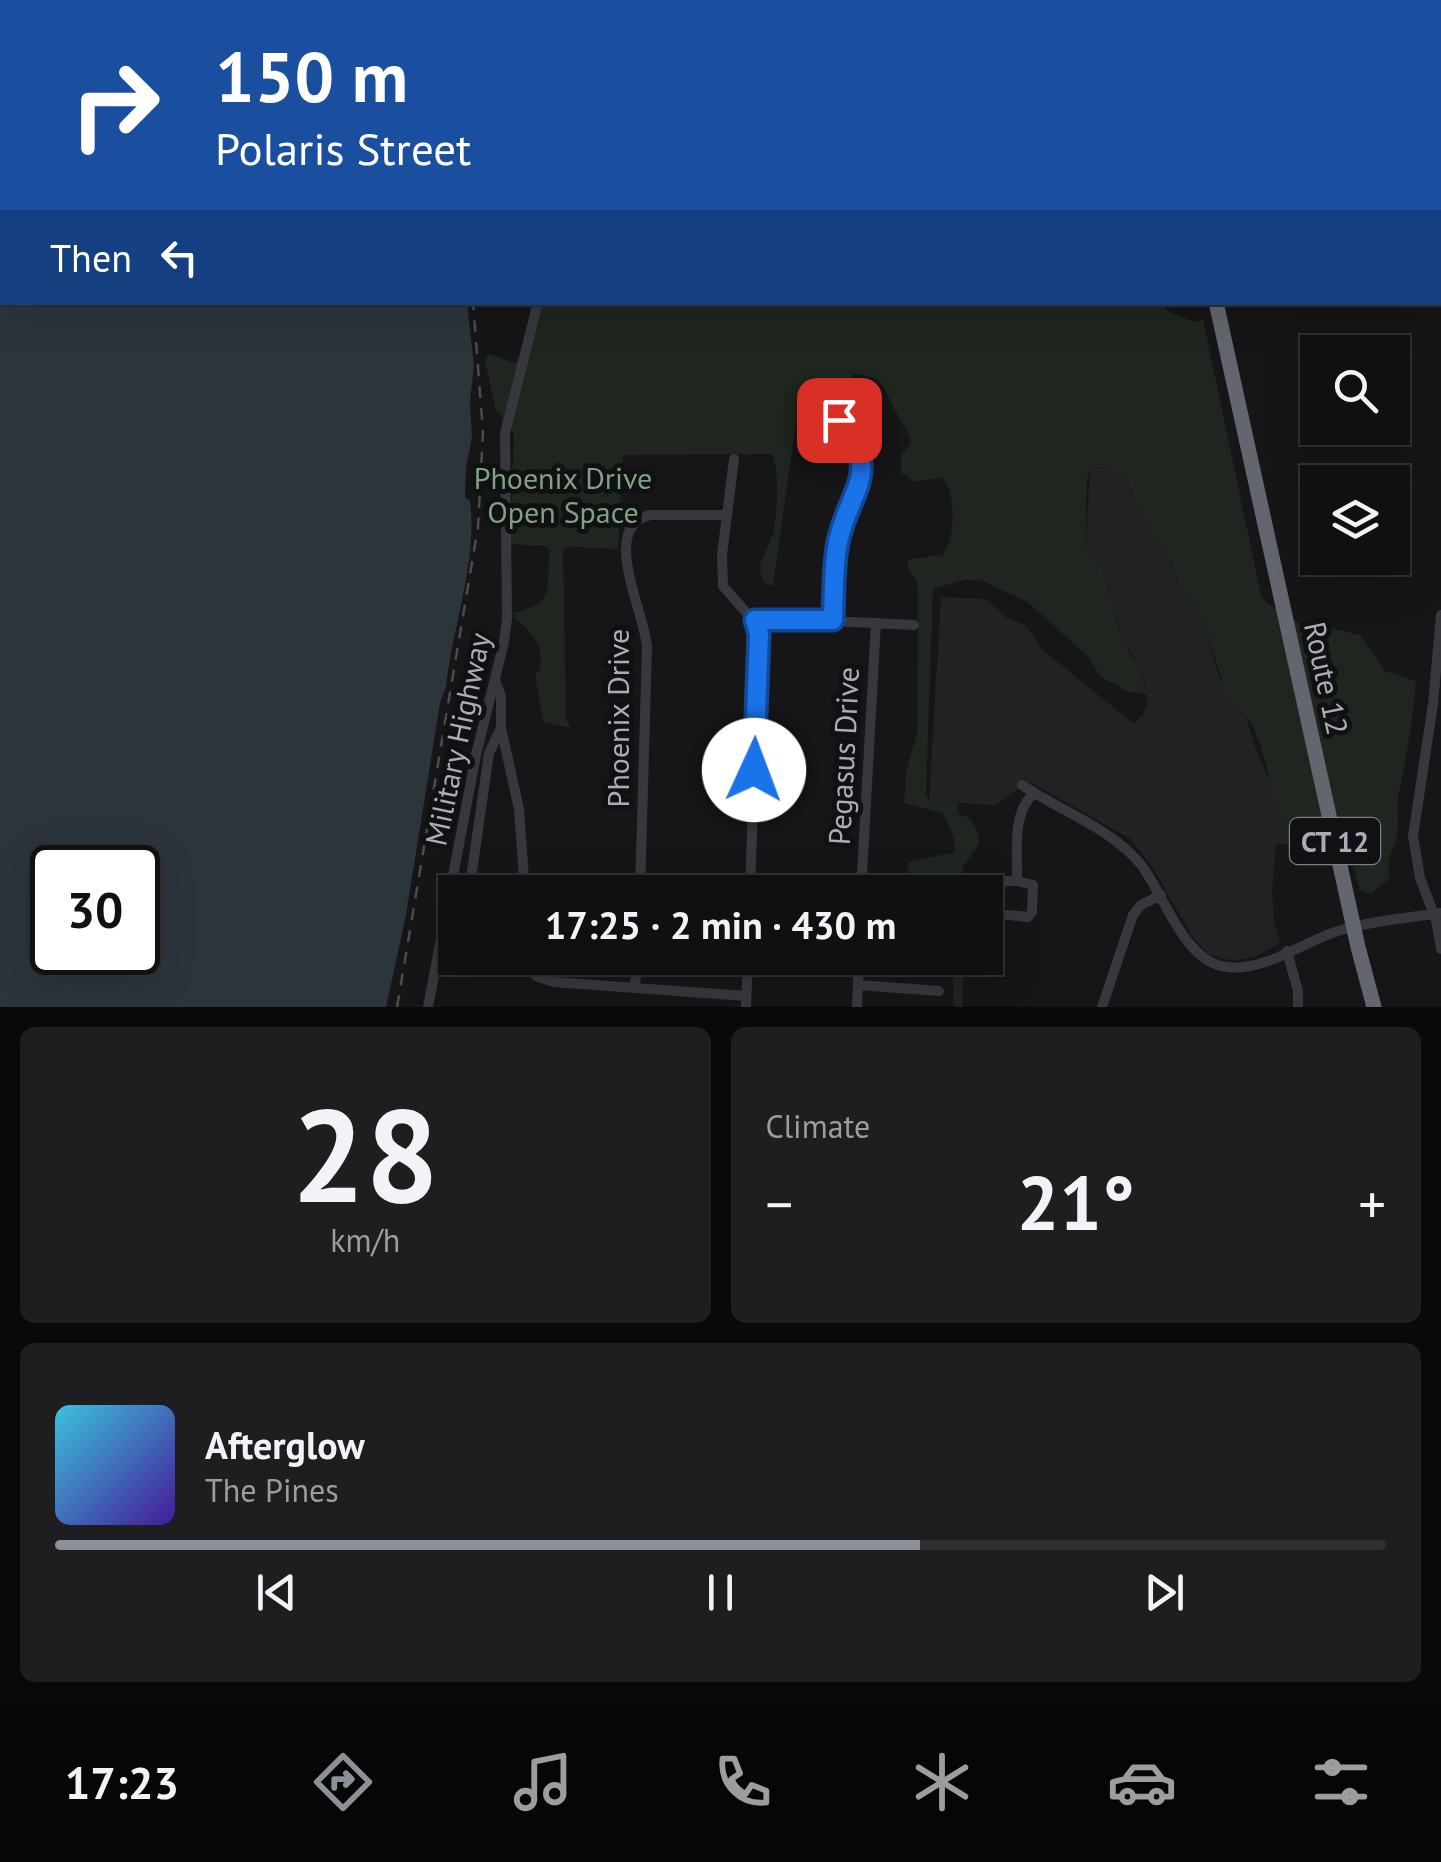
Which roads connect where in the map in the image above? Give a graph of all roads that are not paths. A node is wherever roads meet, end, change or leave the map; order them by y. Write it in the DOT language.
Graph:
graph roads {
  1 [pos="537,305"];
  2 [pos="1217,305"];
  3 [pos="839,420"];
  4 [pos="734,459"];
  5 [pos="726,515"];
  6 [pos="1441,615"];
  7 [pos="755,620"];
  8 [pos="833,620"];
  9 [pos="876,623"];
  10 [pos="914,626"];
  11 [pos="495,682"];
  12 [pos="486,714"];
  13 [pos="502,728"];
  14 [pos="1426,744"];
  15 [pos="1441,747"];
  16 [pos="1022,785"];
  17 [pos="1034,793"];
  18 [pos="472,875"];
  19 [pos="525,875"];
  20 [pos="640,875"];
  21 [pos="751,875"];
  22 [pos="862,875"];
  23 [pos="1017,881"];
  24 [pos="1161,895"];
  25 [pos="1438,913"];
  26 [pos="1354,927"];
  27 [pos="1441,950"];
  28 [pos="1287,951"];
  29 [pos="536,975"];
  30 [pos="636,975"];
  31 [pos="747,975"];
  32 [pos="858,975"];
  33 [pos="858,986"];
  34 [pos="635,988"];
  35 [pos="939,991"];
  36 [pos="746,1002"];
  37 [pos="428,1007"];
  38 [pos="857,1007"];
  39 [pos="1102,1007"];
  40 [pos="1298,1007"];
  41 [pos="1374,1007"];
  1 -- 11 [label="street, Military Highway"];
  2 -- 26 [label="highway, Route 12 / CT 12"];
  3 -- 8 [label="street"];
  4 -- 5 [label="street"];
  5 -- 7 [label="street"];
  5 -- 20 [label="street, Phoenix Drive"];
  6 -- 14 [label="street"];
  7 -- 8 [label="street"];
  7 -- 21 [label="street"];
  8 -- 9 [label="street"];
  9 -- 10 [label="street"];
  9 -- 22 [label="street, Pegasus Drive"];
  11 -- 12 [label="street, Military Highway"];
  11 -- 13 [label="street"];
  12 -- 13 [label="street"];
  12 -- 37 [label="street, Military Highway"];
  13 -- 18 [label="street"];
  13 -- 19 [label="street"];
  14 -- 15 [label="street"];
  14 -- 25 [label="street"];
  16 -- 17 [label="street"];
  17 -- 23 [label="street"];
  17 -- 24 [label="street"];
  23 -- 23 [label="street"];
  24 -- 28 [label="street"];
  24 -- 39 [label="street"];
  25 -- 26 [label="street"];
  25 -- 27 [label="street"];
  26 -- 28 [label="street"];
  26 -- 41 [label="highway, Route 12 / CT 12"];
  28 -- 40 [label="street"];
  29 -- 34 [label="street"];
  30 -- 34 [label="street"];
  31 -- 36 [label="street"];
  32 -- 33 [label="street"];
  33 -- 35 [label="street"];
  33 -- 38 [label="street"];
  34 -- 36 [label="street"];
}
